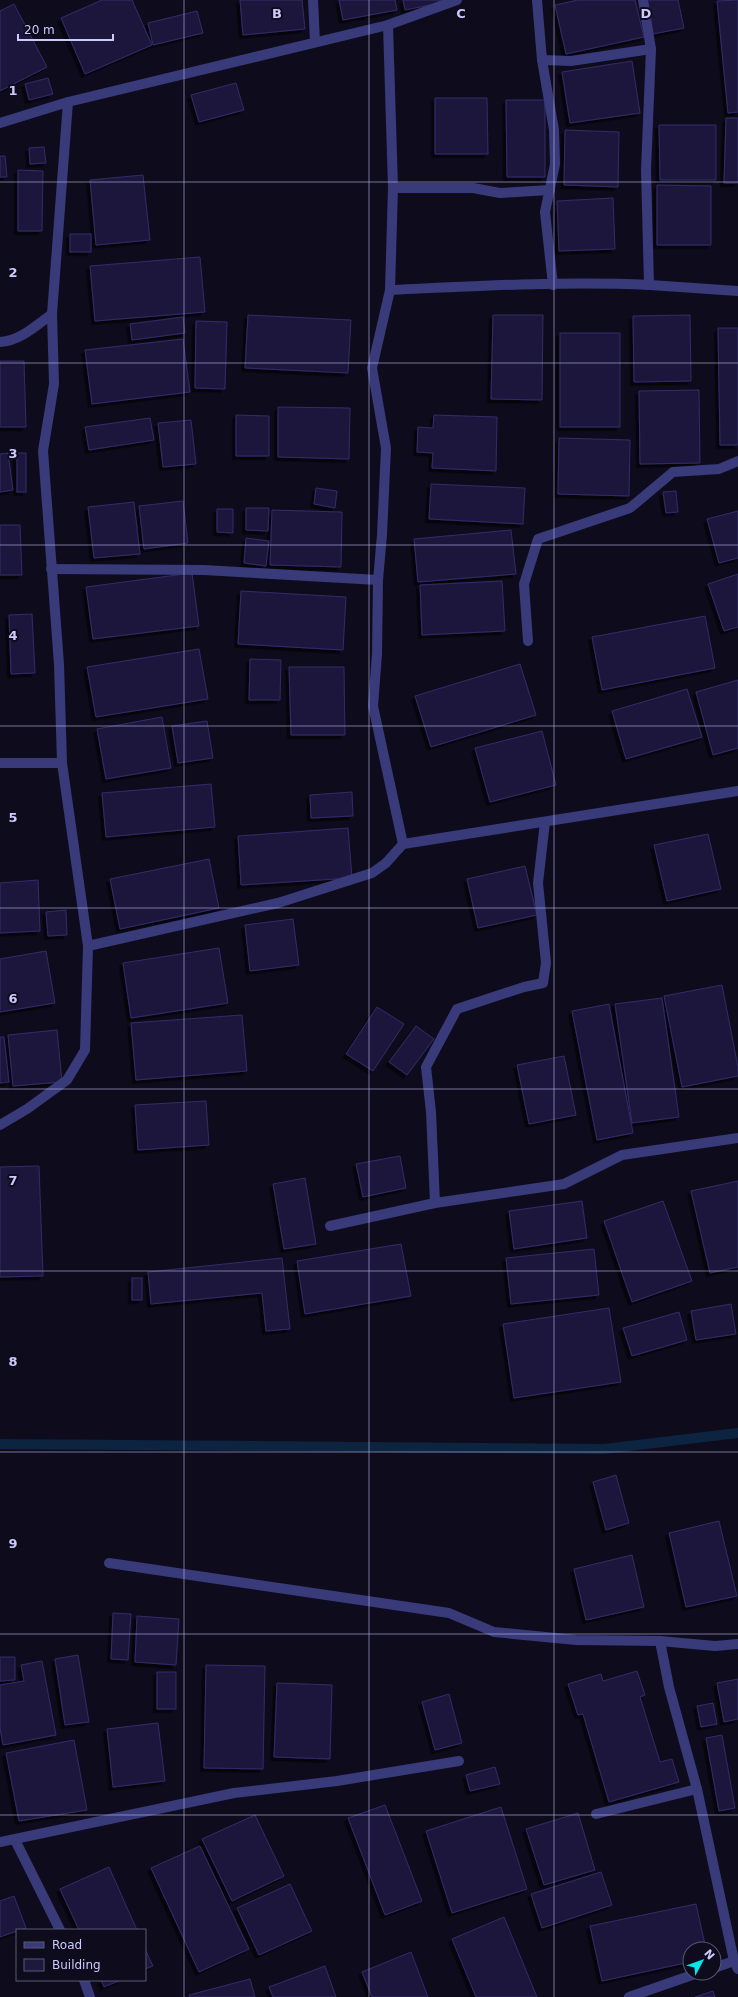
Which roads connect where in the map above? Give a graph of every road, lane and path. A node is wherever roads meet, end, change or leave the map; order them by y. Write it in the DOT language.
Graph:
graph roads {
  1 [pos="313,0"];
  2 [pos="457,0"];
  3 [pos="537,0"];
  4 [pos="643,0"];
  5 [pos="388,25"];
  6 [pos="315,42"];
  7 [pos="651,48"];
  8 [pos="542,60"];
  9 [pos="68,102"];
  10 [pos="0,123"];
  11 [pos="393,188"];
  12 [pos="550,190"];
  13 [pos="553,285"];
  14 [pos="649,285"];
  15 [pos="390,290"];
  16 [pos="738,291"];
  17 [pos="52,314"];
  18 [pos="0,342"];
  19 [pos="738,462"];
  20 [pos="52,569"];
  21 [pos="378,580"];
  22 [pos="528,641"];
  23 [pos="0,763"];
  24 [pos="62,763"];
  25 [pos="738,791"];
  26 [pos="545,822"];
  27 [pos="403,844"];
  28 [pos="88,946"];
  29 [pos="0,1125"];
  30 [pos="738,1138"];
  31 [pos="435,1203"];
  32 [pos="330,1226"];
  33 [pos="109,1563"];
  34 [pos="660,1641"];
  35 [pos="738,1644"];
  36 [pos="460,1762"];
  37 [pos="697,1789"];
  38 [pos="596,1814"];
  39 [pos="15,1840"];
  40 [pos="0,1842"];
  41 [pos="60,1929"];
  42 [pos="736,1965"];
  43 [pos="722,1967"];
  44 [pos="682,1979"];
  45 [pos="84,1981"];
  46 [pos="90,1997"];
  47 [pos="629,1997"];
  1 -- 6 [label="street"];
  2 -- 5 [label="street"];
  3 -- 8 [label="street"];
  4 -- 7 [label="street"];
  5 -- 6 [label="street"];
  5 -- 11 [label="street"];
  6 -- 9 [label="street"];
  7 -- 8 [label="street"];
  7 -- 14 [label="street"];
  8 -- 12 [label="street"];
  9 -- 10 [label="street"];
  9 -- 17 [label="street"];
  11 -- 12 [label="street"];
  11 -- 15 [label="street"];
  12 -- 13 [label="street"];
  13 -- 14 [label="street"];
  13 -- 15 [label="street"];
  14 -- 16 [label="street"];
  15 -- 21 [label="street"];
  17 -- 18 [label="street"];
  17 -- 20 [label="street"];
  19 -- 22 [label="street"];
  20 -- 21 [label="street"];
  20 -- 24 [label="street"];
  21 -- 27 [label="street"];
  23 -- 24 [label="street"];
  24 -- 28 [label="street"];
  25 -- 26 [label="street"];
  26 -- 27 [label="street"];
  26 -- 31 [label="street"];
  27 -- 28 [label="street"];
  28 -- 29 [label="street"];
  30 -- 31 [label="street"];
  31 -- 32 [label="street"];
  33 -- 34 [label="street"];
  34 -- 35 [label="street"];
  34 -- 37 [label="street"];
  36 -- 39 [label="street"];
  37 -- 38 [label="street"];
  37 -- 42 [label="street"];
  39 -- 40 [label="street"];
  39 -- 41 [label="street"];
  42 -- 43 [label="street"];
  44 -- 47 [label="street"];
  45 -- 46 [label="street"];
}
